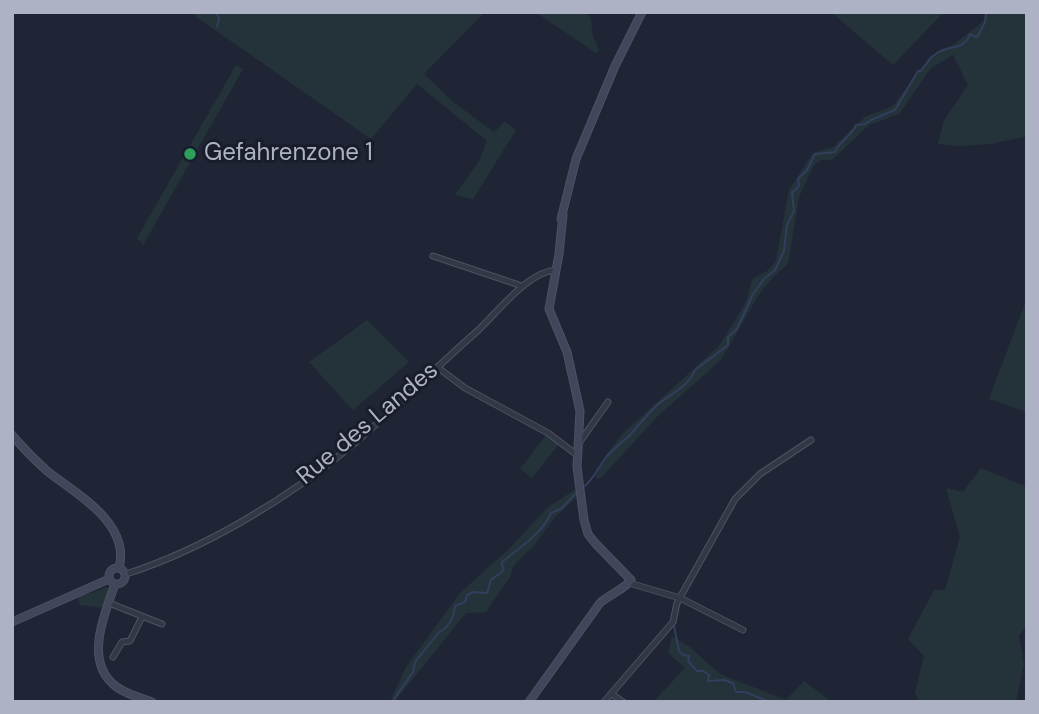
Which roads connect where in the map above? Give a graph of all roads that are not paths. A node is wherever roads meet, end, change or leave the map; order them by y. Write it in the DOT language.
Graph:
graph roads {
  1 [pos="640,15"];
  2 [pos="433,256"];
  3 [pos="556,270"];
  4 [pos="522,286"];
  5 [pos="437,367"];
  6 [pos="608,402"];
  7 [pos="12,435"];
  8 [pos="811,440"];
  9 [pos="579,443"];
  10 [pos="577,455"];
  11 [pos="119,568"];
  12 [pos="126,574"];
  13 [pos="112,582"];
  14 [pos="629,583"];
  15 [pos="680,598"];
  16 [pos="109,603"];
  17 [pos="142,617"];
  18 [pos="12,622"];
  19 [pos="162,624"];
  20 [pos="743,631"];
  21 [pos="113,657"];
  22 [pos="612,694"];
  23 [pos="152,702"];
  24 [pos="529,702"];
  25 [pos="604,702"];
  26 [pos="623,702"];
  1 -- 3 [label="street"];
  2 -- 4 [label="street"];
  3 -- 4 [label="street, Rue des Landes"];
  3 -- 9 [label="street"];
  4 -- 5 [label="street, Rue des Landes"];
  5 -- 10 [label="street"];
  5 -- 12 [label="street, Rue des Landes"];
  6 -- 9 [label="street"];
  7 -- 11 [label="street"];
  8 -- 15 [label="street"];
  9 -- 10 [label="street"];
  10 -- 14 [label="street"];
  11 -- 12 [label="street"];
  11 -- 13 [label="street"];
  12 -- 13 [label="street"];
  13 -- 16 [label="street"];
  13 -- 18 [label="street"];
  14 -- 15 [label="street"];
  14 -- 24 [label="street"];
  15 -- 20 [label="street"];
  15 -- 22 [label="street"];
  16 -- 17 [label="street"];
  16 -- 23 [label="street"];
  17 -- 19 [label="street"];
  17 -- 21 [label="street"];
  22 -- 25 [label="street"];
  22 -- 26 [label="street"];
}
